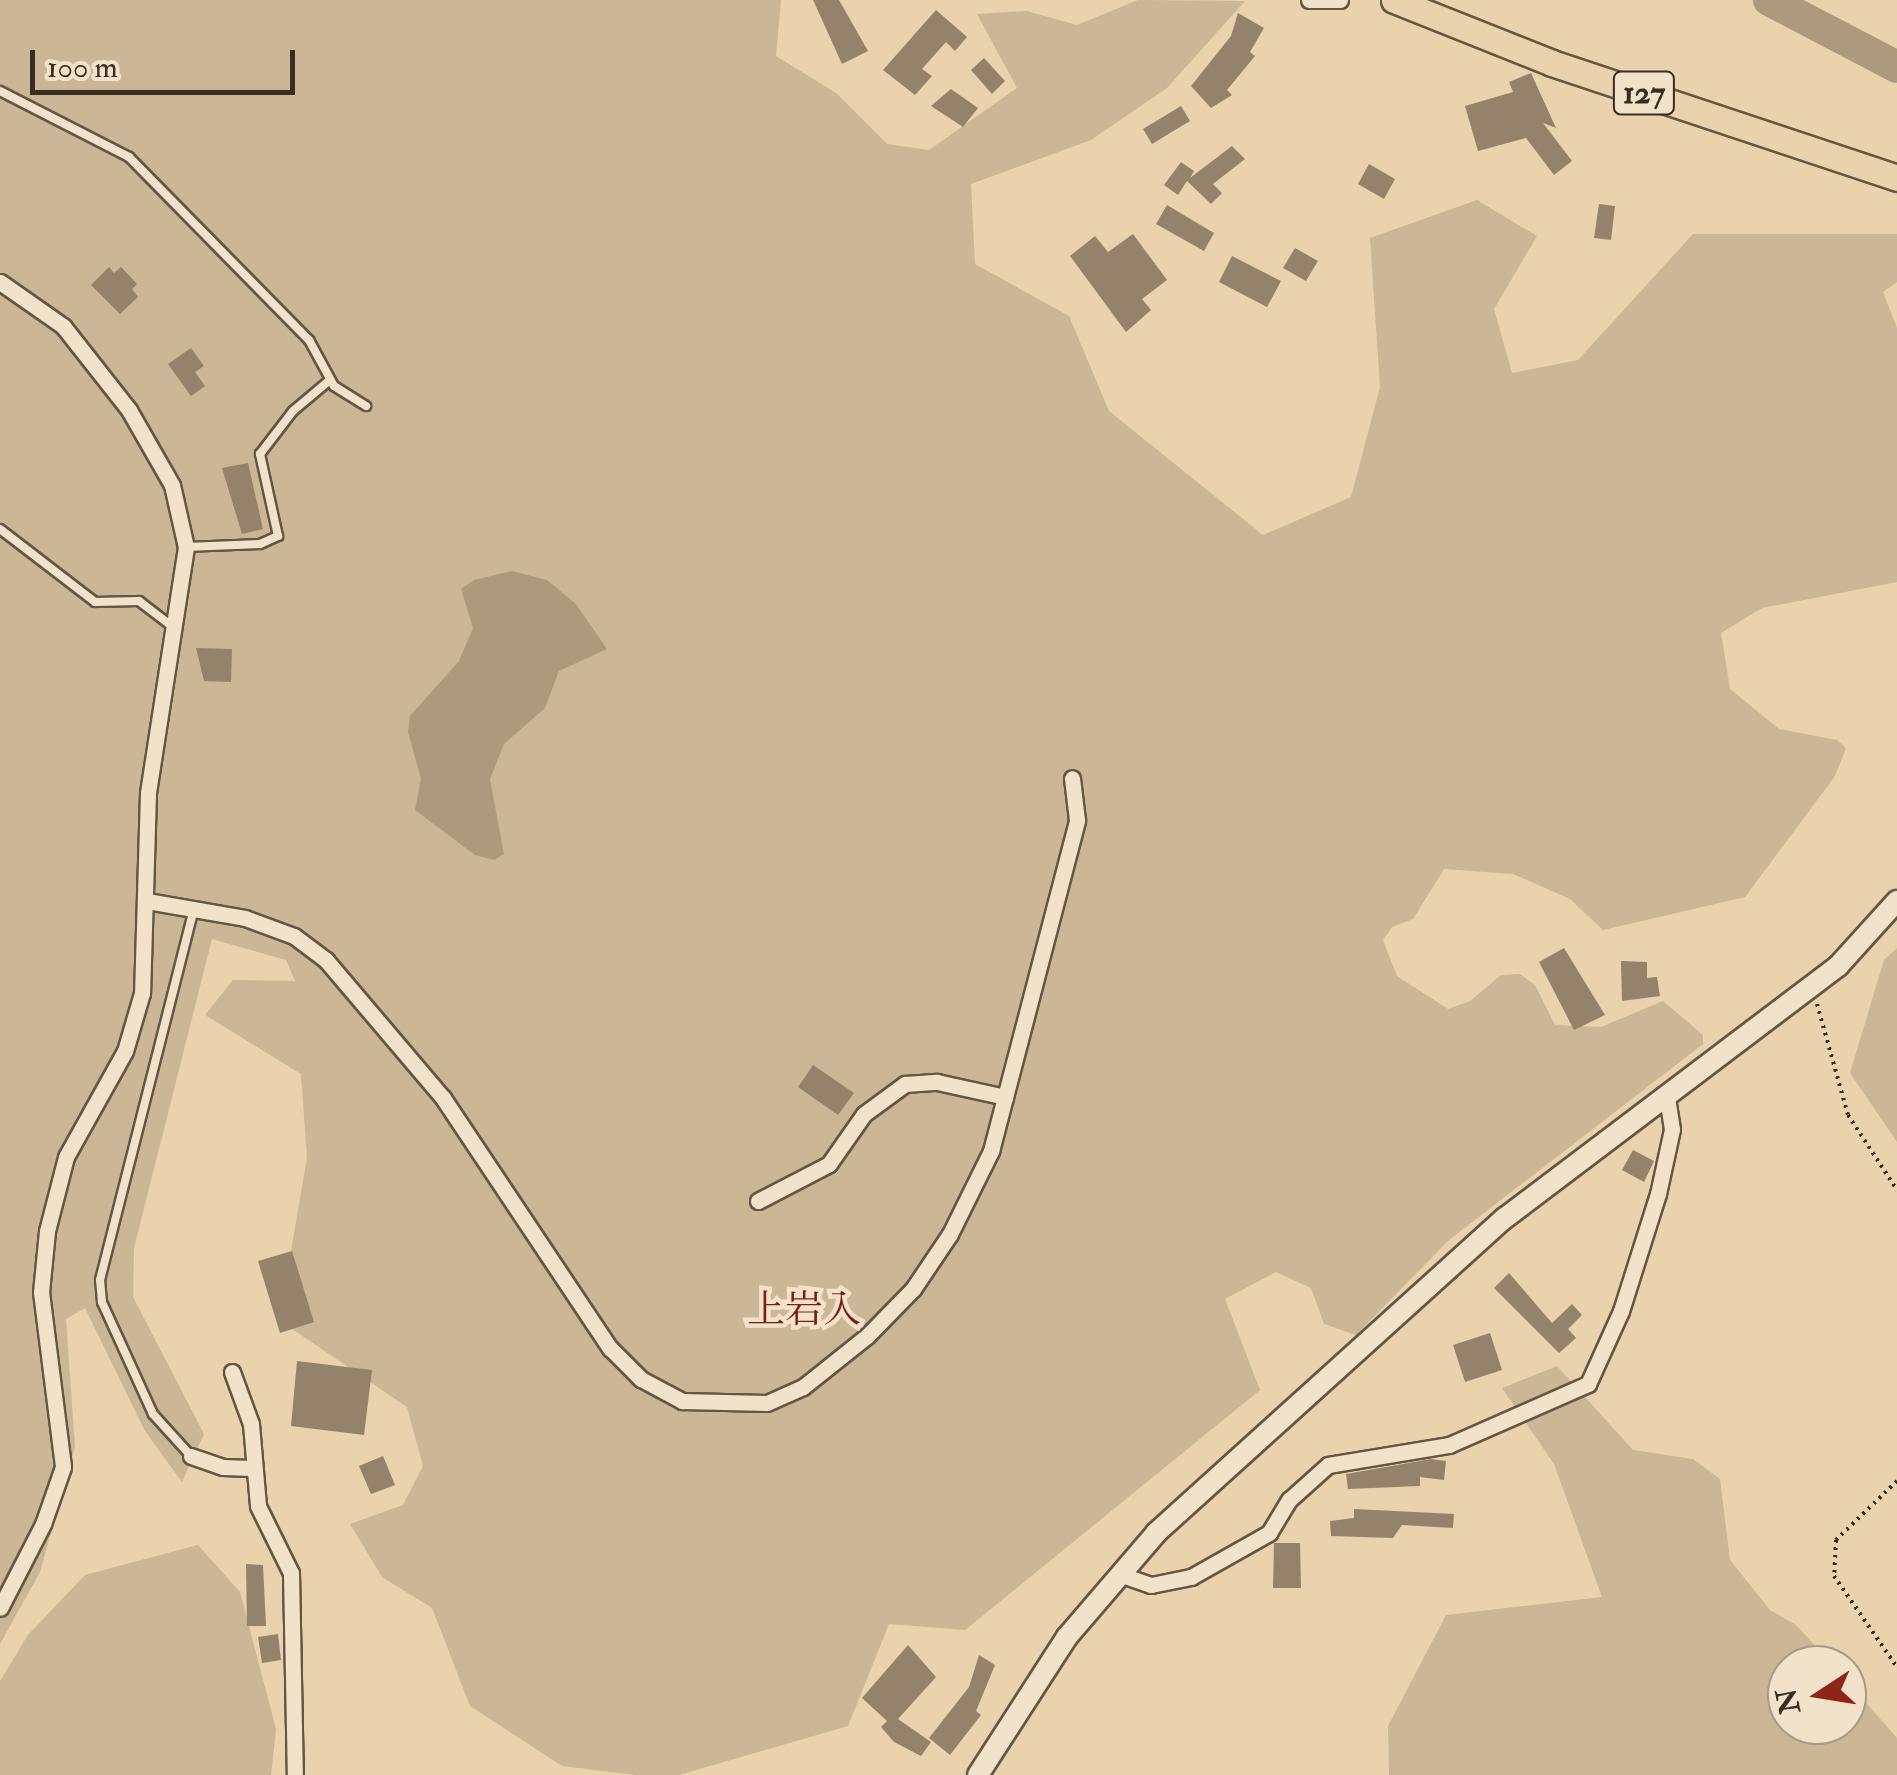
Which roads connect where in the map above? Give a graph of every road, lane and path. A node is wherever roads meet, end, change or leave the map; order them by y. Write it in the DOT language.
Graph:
graph roads {
  1 [pos="1309,0"];
  2 [pos="1340,0"];
  3 [pos="1394,0"];
  4 [pos="0,90"];
  5 [pos="1897,178"];
  6 [pos="0,282"];
  7 [pos="330,380"];
  8 [pos="366,406"];
  9 [pos="0,529"];
  10 [pos="186,546"];
  11 [pos="176,630"];
  12 [pos="1072,778"];
  13 [pos="147,900"];
  14 [pos="1897,900"];
  15 [pos="194,909"];
  16 [pos="1812,986"];
  17 [pos="1667,1096"];
  18 [pos="1005,1097"];
  19 [pos="1897,1190"];
  20 [pos="758,1201"];
  21 [pos="232,1372"];
  22 [pos="190,1456"];
  23 [pos="252,1468"];
  24 [pos="1897,1481"];
  25 [pos="1119,1574"];
  26 [pos="0,1608"];
  27 [pos="1897,1667"];
  28 [pos="295,1775"];
  29 [pos="978,1775"];
  1 -- 2 [label="street"];
  3 -- 5 [label="highway, 127"];
  4 -- 7 [label="lane"];
  6 -- 10 [label="street"];
  7 -- 8 [label="lane"];
  7 -- 10 [label="lane"];
  9 -- 11 [label="lane"];
  10 -- 11 [label="street"];
  11 -- 13 [label="street"];
  12 -- 18 [label="street"];
  13 -- 15 [label="street"];
  13 -- 26 [label="street"];
  14 -- 16 [label="street"];
  15 -- 18 [label="street"];
  15 -- 22 [label="lane"];
  16 -- 17 [label="street"];
  16 -- 19 [label="path"];
  17 -- 25 [label="street"];
  17 -- 25 [label="street"];
  18 -- 20 [label="street"];
  21 -- 23 [label="street"];
  22 -- 23 [label="street"];
  23 -- 28 [label="street"];
  24 -- 27 [label="path"];
  25 -- 29 [label="street"];
}
